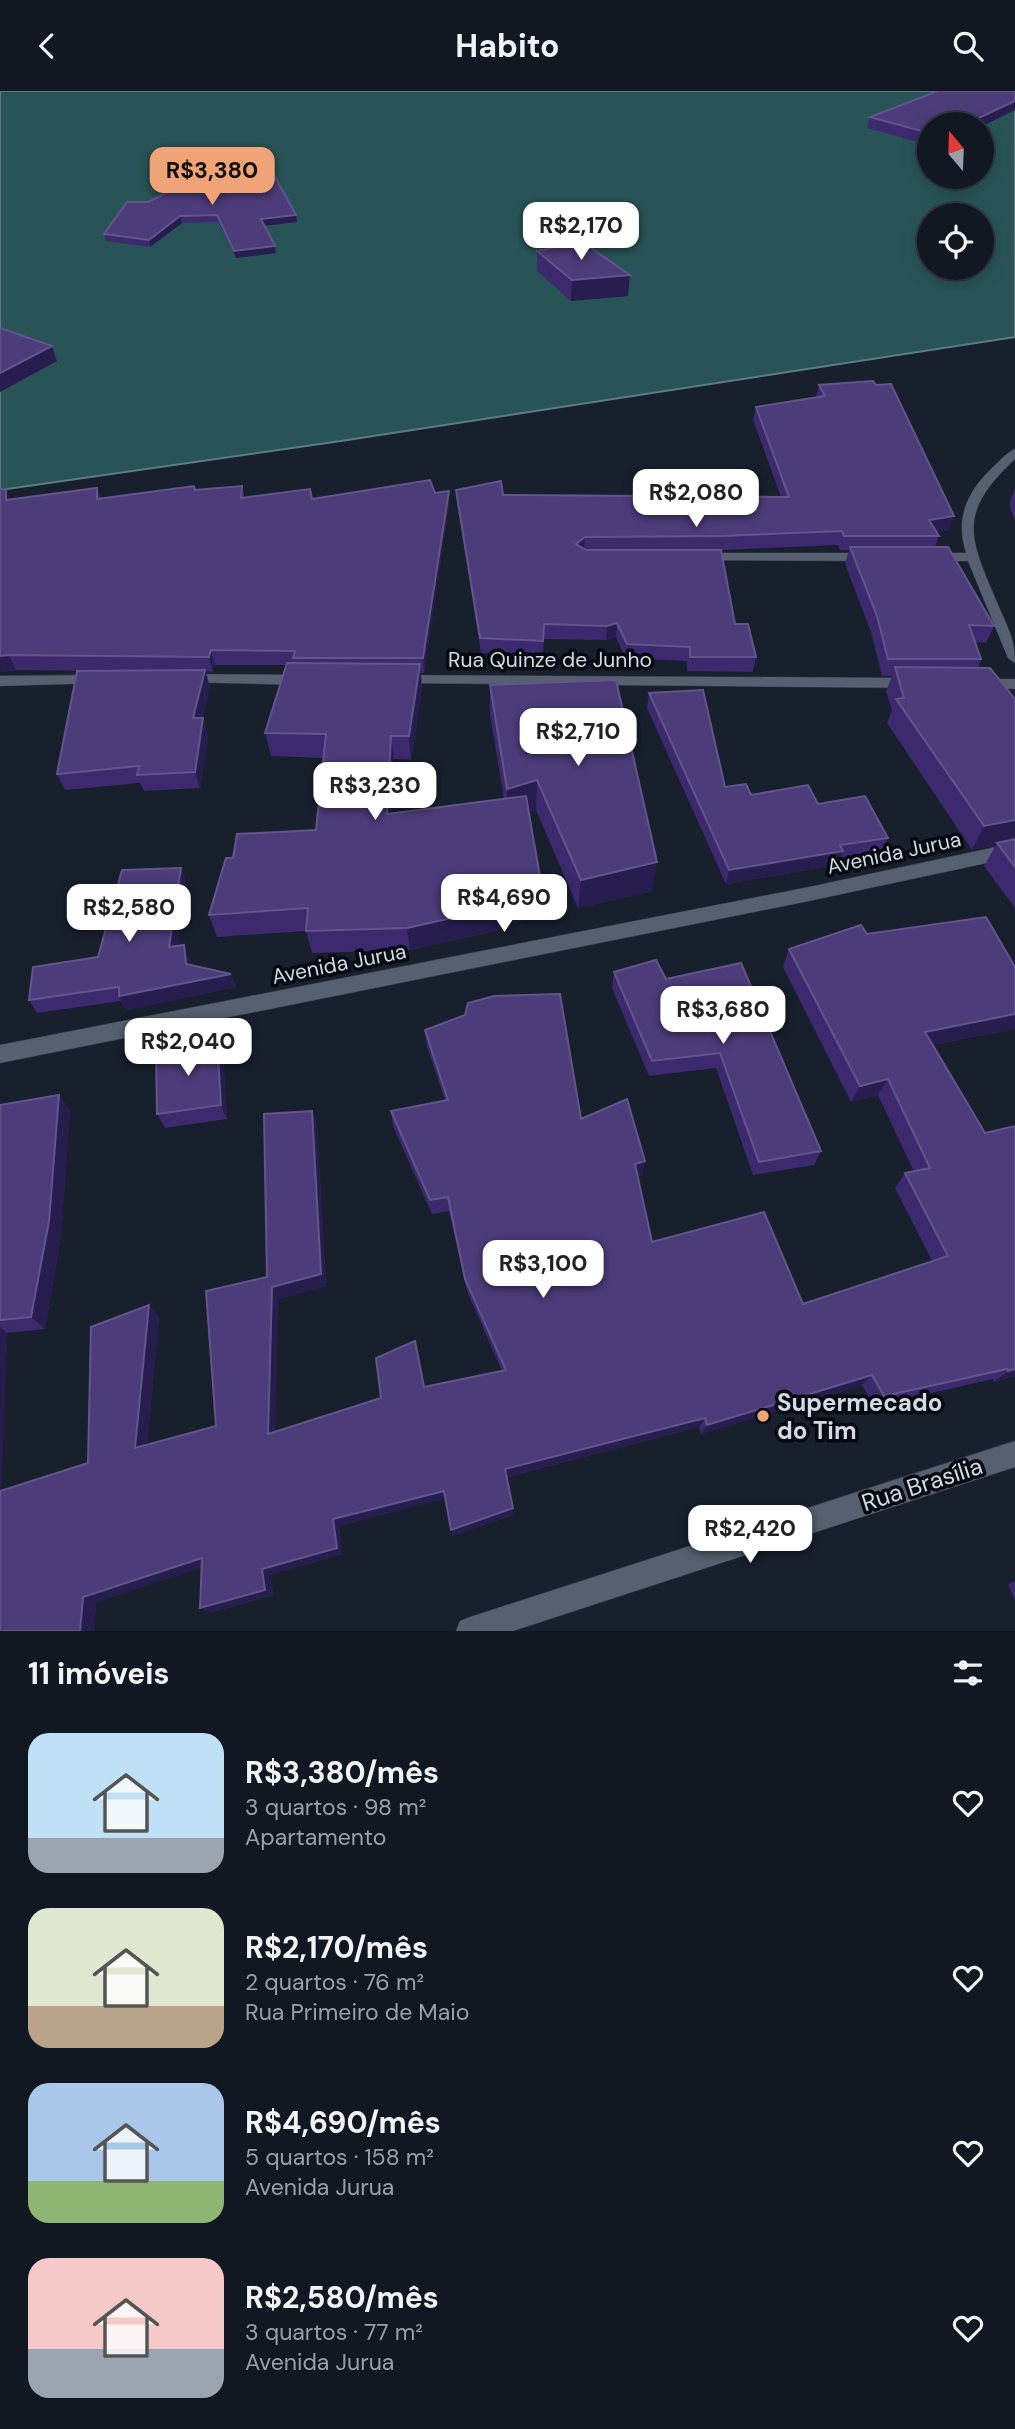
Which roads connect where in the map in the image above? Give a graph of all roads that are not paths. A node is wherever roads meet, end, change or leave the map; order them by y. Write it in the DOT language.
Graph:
graph roads {
  1 [pos="1015,453"];
  2 [pos="682,557"];
  3 [pos="890,557"];
  4 [pos="918,557"];
  5 [pos="973,557"];
  6 [pos="1015,658"];
  7 [pos="175,679"];
  8 [pos="110,680"];
  9 [pos="326,680"];
  10 [pos="381,680"];
  11 [pos="0,681"];
  12 [pos="932,683"];
  13 [pos="960,684"];
  14 [pos="1015,684"];
  15 [pos="1015,850"];
  16 [pos="0,1054"];
  17 [pos="1015,1454"];
  18 [pos="470,1631"];
  1 -- 5 [label="street"];
  2 -- 3 [label="street"];
  4 -- 5 [label="street"];
  5 -- 6 [label="street"];
  7 -- 9 [label="street"];
  8 -- 11 [label="street"];
  10 -- 12 [label="street, Rua Quinze de Junho"];
  13 -- 14 [label="street"];
  15 -- 16 [label="street, Avenida Jurua"];
  17 -- 18 [label="street, Rua Brasília"];
}
